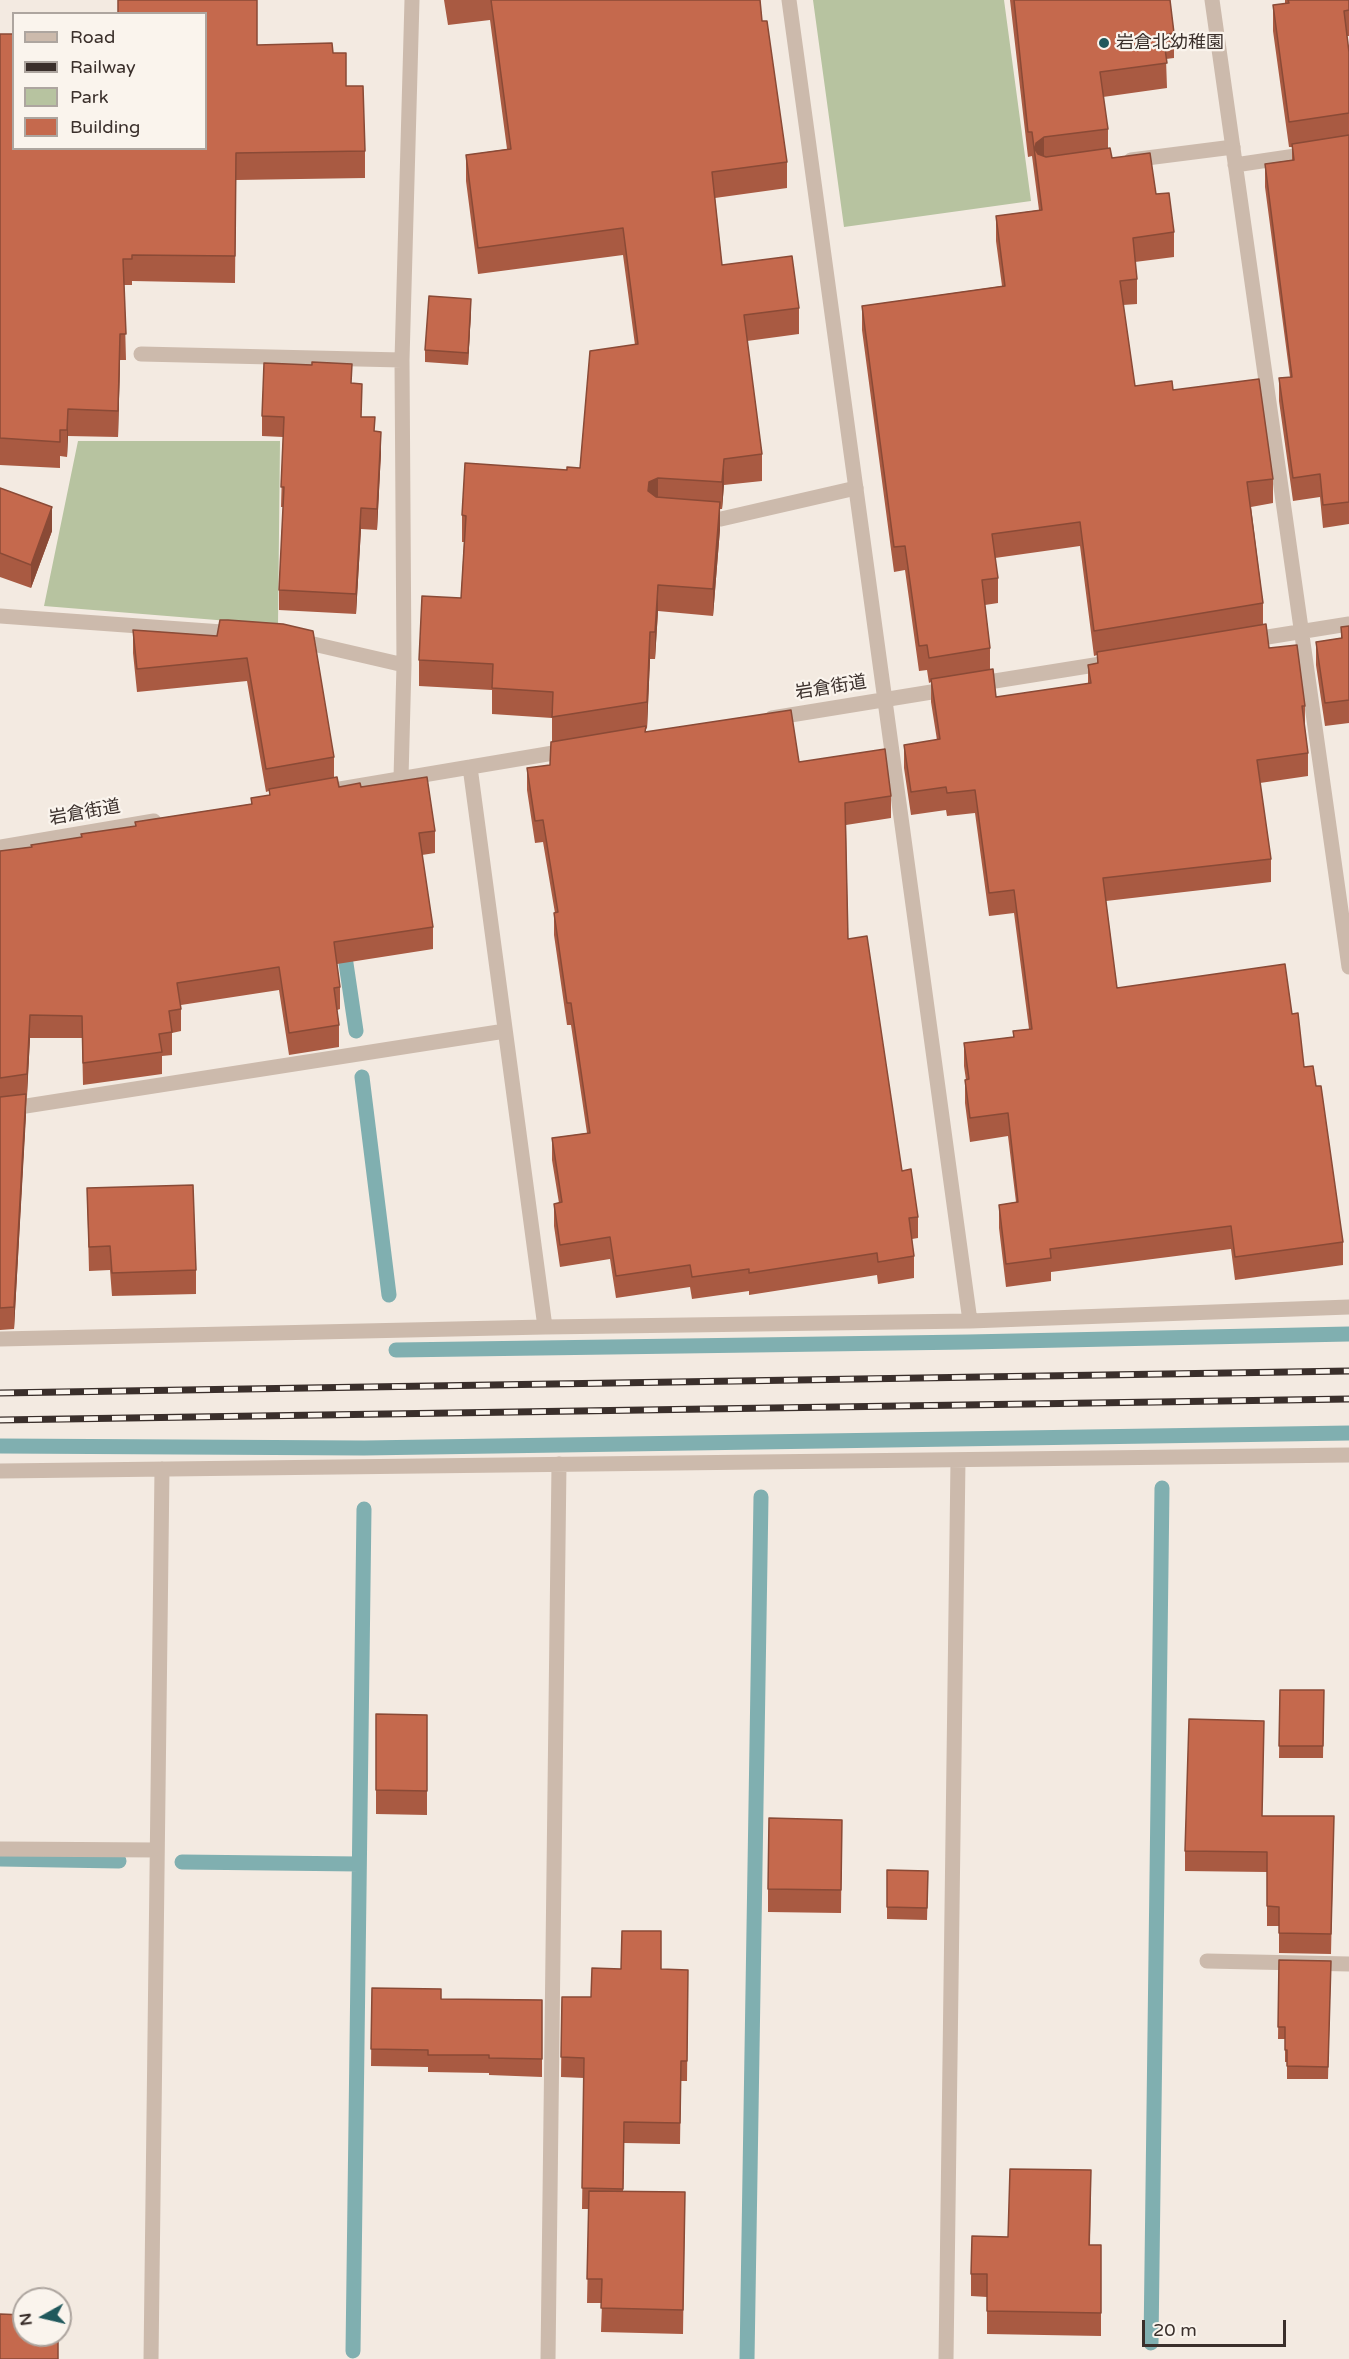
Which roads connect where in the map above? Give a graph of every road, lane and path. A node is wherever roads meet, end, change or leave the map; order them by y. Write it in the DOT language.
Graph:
graph roads {
  1 [pos="412,0"];
  2 [pos="789,0"];
  3 [pos="1212,0"];
  4 [pos="1233,147"];
  5 [pos="1349,148"];
  6 [pos="1115,163"];
  7 [pos="1235,165"];
  8 [pos="141,354"];
  9 [pos="402,360"];
  10 [pos="856,488"];
  11 [pos="689,516"];
  12 [pos="0,616"];
  13 [pos="1349,624"];
  14 [pos="1301,632"];
  15 [pos="248,634"];
  16 [pos="284,637"];
  17 [pos="1232,643"];
  18 [pos="1128,660"];
  19 [pos="404,665"];
  20 [pos="885,699"];
  21 [pos="758,720"];
  22 [pos="585,748"];
  23 [pos="470,767"];
  24 [pos="401,778"];
  25 [pos="330,790"];
  26 [pos="165,819"];
  27 [pos="0,847"];
  28 [pos="1349,967"];
  29 [pos="506,1031"];
  30 [pos="0,1110"];
  31 [pos="1349,1307"];
  32 [pos="970,1321"];
  33 [pos="544,1327"];
  34 [pos="0,1339"];
  35 [pos="1349,1455"];
  36 [pos="958,1460"];
  37 [pos="559,1464"];
  38 [pos="162,1469"];
  39 [pos="0,1472"];
  40 [pos="0,1849"];
  41 [pos="157,1850"];
  42 [pos="1207,1961"];
  43 [pos="1349,1964"];
  44 [pos="151,2359"];
  45 [pos="548,2359"];
  46 [pos="946,2359"];
  1 -- 9 [label="street"];
  2 -- 10 [label="street"];
  3 -- 4 [label="street"];
  4 -- 6 [label="street"];
  4 -- 7 [label="street"];
  5 -- 7 [label="street"];
  7 -- 14 [label="street"];
  8 -- 9 [label="street"];
  9 -- 19 [label="street"];
  10 -- 11 [label="street"];
  10 -- 20 [label="street"];
  12 -- 15 [label="street"];
  13 -- 14 [label="street"];
  14 -- 17 [label="street"];
  14 -- 28 [label="street"];
  16 -- 19 [label="street"];
  18 -- 20 [label="street, 岩倉街道"];
  19 -- 24 [label="street"];
  20 -- 21 [label="street, 岩倉街道"];
  20 -- 32 [label="street"];
  22 -- 23 [label="street"];
  23 -- 24 [label="street"];
  23 -- 29 [label="street"];
  24 -- 25 [label="street"];
  26 -- 27 [label="street, 岩倉街道"];
  29 -- 30 [label="street"];
  29 -- 33 [label="street"];
  31 -- 32 [label="street"];
  32 -- 33 [label="street"];
  33 -- 34 [label="street"];
  35 -- 36 [label="street"];
  36 -- 37 [label="street"];
  36 -- 46 [label="street"];
  37 -- 38 [label="street"];
  37 -- 45 [label="street"];
  38 -- 39 [label="street"];
  38 -- 41 [label="street"];
  40 -- 41 [label="street"];
  41 -- 44 [label="street"];
  42 -- 43 [label="street"];
}
